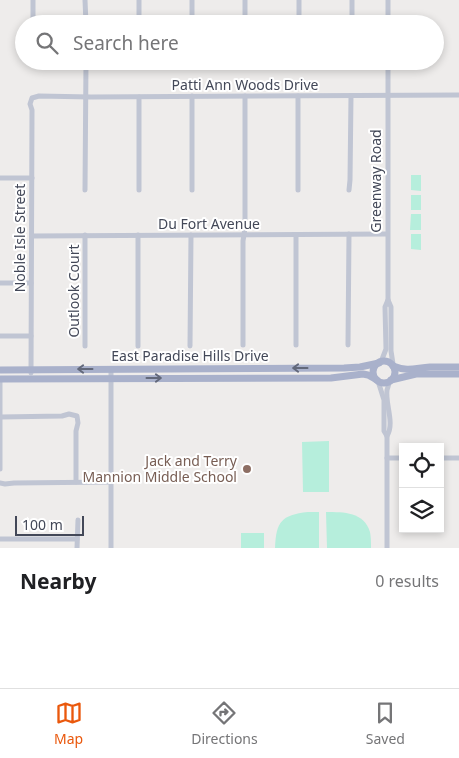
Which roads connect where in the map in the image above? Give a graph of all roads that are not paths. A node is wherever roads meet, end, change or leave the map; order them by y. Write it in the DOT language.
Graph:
graph roads {
  1 [pos="33,0"];
  2 [pos="86,0"];
  3 [pos="139,0"];
  4 [pos="192,0"];
  5 [pos="246,0"];
  6 [pos="299,0"];
  7 [pos="352,0"];
  8 [pos="388,0"];
  9 [pos="33,15"];
  10 [pos="86,15"];
  11 [pos="139,15"];
  12 [pos="192,15"];
  13 [pos="246,15"];
  14 [pos="299,15"];
  15 [pos="352,15"];
  16 [pos="388,15"];
  17 [pos="86,70"];
  18 [pos="388,70"];
  19 [pos="192,96"];
  20 [pos="245,96"];
  21 [pos="298,96"];
  22 [pos="350,96"];
  23 [pos="388,96"];
  24 [pos="459,96"];
  25 [pos="86,97"];
  26 [pos="139,97"];
  27 [pos="32,98"];
  28 [pos="0,178"];
  29 [pos="32,178"];
  30 [pos="85,190"];
  31 [pos="139,190"];
  32 [pos="192,190"];
  33 [pos="298,190"];
  34 [pos="349,190"];
  35 [pos="349,234"];
  36 [pos="387,234"];
  37 [pos="138,235"];
  38 [pos="191,235"];
  39 [pos="244,235"];
  40 [pos="296,235"];
  41 [pos="32,236"];
  42 [pos="85,236"];
  43 [pos="0,283"];
  44 [pos="31,283"];
  45 [pos="388,300"];
  46 [pos="0,336"];
  47 [pos="31,336"];
  48 [pos="243,345"];
  49 [pos="296,345"];
  50 [pos="348,345"];
  51 [pos="85,346"];
  52 [pos="138,346"];
  53 [pos="190,346"];
  54 [pos="380,362"];
  55 [pos="393,365"];
  56 [pos="459,367"];
  57 [pos="31,369"];
  58 [pos="0,370"];
  59 [pos="111,370"];
  60 [pos="459,374"];
  61 [pos="32,378"];
  62 [pos="111,378"];
  63 [pos="0,379"];
  64 [pos="378,380"];
  65 [pos="390,381"];
  66 [pos="1,417"];
  67 [pos="387,436"];
  68 [pos="387,458"];
  69 [pos="399,458"];
  70 [pos="444,458"];
  71 [pos="459,458"];
  72 [pos="0,469"];
  73 [pos="76,482"];
  74 [pos="112,482"];
  75 [pos="0,483"];
  76 [pos="78,520"];
  77 [pos="0,539"];
  78 [pos="77,539"];
  79 [pos="77,548"];
  80 [pos="111,548"];
  81 [pos="387,548"];
  1 -- 9 [label="street"];
  2 -- 10 [label="street"];
  3 -- 11 [label="street"];
  4 -- 12 [label="street"];
  5 -- 13 [label="street"];
  6 -- 14 [label="street"];
  7 -- 15 [label="street"];
  8 -- 16 [label="street"];
  17 -- 25 [label="street"];
  18 -- 23 [label="street, Greenway Road"];
  19 -- 20 [label="street, Patti Ann Woods Drive"];
  19 -- 26 [label="street, Patti Ann Woods Drive"];
  19 -- 32 [label="street"];
  20 -- 21 [label="street, Patti Ann Woods Drive"];
  20 -- 39 [label="street"];
  21 -- 22 [label="street, Patti Ann Woods Drive"];
  21 -- 33 [label="street"];
  22 -- 23 [label="street, Patti Ann Woods Drive"];
  22 -- 34 [label="street"];
  23 -- 24 [label="street, Patti Ann Woods Drive"];
  23 -- 36 [label="street, Greenway Road"];
  25 -- 26 [label="street, Patti Ann Woods Drive"];
  25 -- 27 [label="street, Patti Ann Woods Drive"];
  25 -- 30 [label="street"];
  26 -- 31 [label="street"];
  27 -- 29 [label="street, Noble Isle Street"];
  28 -- 29 [label="street"];
  29 -- 41 [label="street, Noble Isle Street"];
  35 -- 36 [label="street, Du Fort Avenue"];
  35 -- 40 [label="street, Du Fort Avenue"];
  35 -- 50 [label="street"];
  36 -- 45 [label="street, Greenway Road"];
  37 -- 38 [label="street, Du Fort Avenue"];
  37 -- 42 [label="street, Du Fort Avenue"];
  37 -- 52 [label="street"];
  38 -- 39 [label="street, Du Fort Avenue"];
  38 -- 53 [label="street"];
  39 -- 40 [label="street, Du Fort Avenue"];
  39 -- 48 [label="street"];
  40 -- 49 [label="street"];
  41 -- 42 [label="street, Du Fort Avenue"];
  41 -- 44 [label="street, Noble Isle Street"];
  42 -- 51 [label="street, Outlook Court"];
  43 -- 44 [label="street"];
  44 -- 47 [label="street, Noble Isle Street"];
  45 -- 54 [label="street, Greenway Road"];
  45 -- 55 [label="street, Greenway Road"];
  46 -- 47 [label="street"];
  47 -- 57 [label="street, Noble Isle Street"];
  54 -- 55 [label="main road"];
  54 -- 59 [label="main road, East Paradise Hills Drive, one-way"];
  54 -- 64 [label="main road"];
  55 -- 56 [label="main road"];
  55 -- 65 [label="main road"];
  57 -- 58 [label="main road, East Paradise Hills Drive"];
  59 -- 57 [label="main road, East Paradise Hills Drive, one-way"];
  57 -- 61 [label="street, Noble Isle Street"];
  59 -- 62 [label="street"];
  60 -- 65 [label="main road"];
  61 -- 62 [label="main road, East Paradise Hills Drive"];
  61 -- 63 [label="main road, East Paradise Hills Drive"];
  62 -- 64 [label="main road, East Paradise Hills Drive, one-way"];
  62 -- 74 [label="street"];
  63 -- 66 [label="street"];
  64 -- 65 [label="main road"];
  64 -- 67 [label="street"];
  65 -- 67 [label="street"];
  66 -- 72 [label="street"];
  66 -- 73 [label="street"];
  67 -- 68 [label="street"];
  68 -- 69 [label="street"];
  68 -- 81 [label="street"];
  70 -- 71 [label="street"];
  73 -- 74 [label="street"];
  73 -- 75 [label="street"];
  74 -- 80 [label="street"];
  76 -- 78 [label="street"];
  77 -- 78 [label="street"];
  78 -- 79 [label="street"];
}
